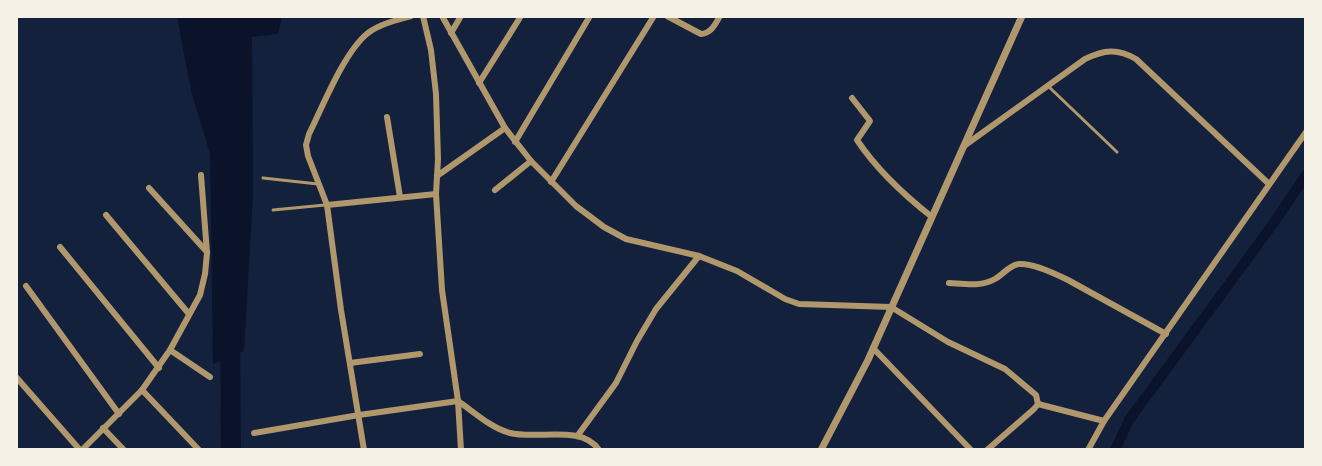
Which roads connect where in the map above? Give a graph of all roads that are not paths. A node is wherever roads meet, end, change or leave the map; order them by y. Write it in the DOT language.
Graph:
graph roads {
  1 [pos="411,16"];
  2 [pos="442,16"];
  3 [pos="461,16"];
  4 [pos="521,16"];
  5 [pos="590,16"];
  6 [pos="654,16"];
  7 [pos="667,16"];
  8 [pos="720,16"];
  9 [pos="1022,16"];
  10 [pos="424,17"];
  11 [pos="451,33"];
  12 [pos="479,83"];
  13 [pos="1048,86"];
  14 [pos="852,98"];
  15 [pos="387,117"];
  16 [pos="505,128"];
  17 [pos="1305,132"];
  18 [pos="515,142"];
  19 [pos="964,147"];
  20 [pos="1118,152"];
  21 [pos="531,162"];
  22 [pos="201,175"];
  23 [pos="437,176"];
  24 [pos="263,178"];
  25 [pos="551,182"];
  26 [pos="319,184"];
  27 [pos="1269,184"];
  28 [pos="148,188"];
  29 [pos="495,190"];
  30 [pos="436,194"];
  31 [pos="400,197"];
  32 [pos="327,205"];
  33 [pos="273,210"];
  34 [pos="106,215"];
  35 [pos="932,217"];
  36 [pos="60,247"];
  37 [pos="207,253"];
  38 [pos="699,256"];
  39 [pos="949,283"];
  40 [pos="26,286"];
  41 [pos="891,308"];
  42 [pos="189,314"];
  43 [pos="1166,334"];
  44 [pos="873,348"];
  45 [pos="170,350"];
  46 [pos="420,354"];
  47 [pos="350,363"];
  48 [pos="159,368"];
  49 [pos="16,377"];
  50 [pos="210,377"];
  51 [pos="142,390"];
  52 [pos="458,401"];
  53 [pos="1038,404"];
  54 [pos="119,414"];
  55 [pos="359,415"];
  56 [pos="1104,421"];
  57 [pos="103,428"];
  58 [pos="254,433"];
  59 [pos="578,435"];
  60 [pos="970,449"];
  61 [pos="81,450"];
  62 [pos="124,450"];
  63 [pos="199,450"];
  64 [pos="364,450"];
  65 [pos="461,450"];
  66 [pos="599,450"];
  67 [pos="821,450"];
  68 [pos="987,450"];
  69 [pos="1088,450"];
  1 -- 26 [label="street"];
  2 -- 11 [label="street"];
  3 -- 11 [label="street"];
  4 -- 12 [label="street"];
  5 -- 18 [label="street"];
  6 -- 25 [label="street"];
  7 -- 8 [label="street"];
  9 -- 19 [label="street"];
  10 -- 23 [label="street"];
  11 -- 12 [label="street"];
  12 -- 16 [label="street"];
  13 -- 19 [label="street"];
  13 -- 20 [label="lane"];
  13 -- 27 [label="street"];
  14 -- 35 [label="street"];
  15 -- 31 [label="street"];
  16 -- 18 [label="street"];
  16 -- 23 [label="street"];
  17 -- 27 [label="street"];
  18 -- 21 [label="street"];
  19 -- 35 [label="street"];
  21 -- 25 [label="street"];
  21 -- 29 [label="street"];
  22 -- 37 [label="street"];
  23 -- 30 [label="street"];
  24 -- 26 [label="lane"];
  25 -- 38 [label="street"];
  26 -- 32 [label="street"];
  27 -- 43 [label="street"];
  28 -- 37 [label="street"];
  30 -- 31 [label="street"];
  30 -- 52 [label="street"];
  31 -- 32 [label="street"];
  32 -- 33 [label="lane"];
  32 -- 47 [label="street"];
  34 -- 42 [label="street"];
  35 -- 41 [label="street"];
  36 -- 48 [label="street"];
  37 -- 42 [label="street"];
  38 -- 41 [label="street"];
  38 -- 59 [label="street"];
  39 -- 43 [label="street"];
  40 -- 54 [label="street"];
  41 -- 44 [label="street"];
  41 -- 53 [label="street"];
  42 -- 45 [label="street"];
  43 -- 56 [label="street"];
  44 -- 60 [label="street"];
  44 -- 67 [label="street"];
  45 -- 48 [label="street"];
  45 -- 50 [label="street"];
  46 -- 47 [label="street"];
  47 -- 55 [label="street"];
  48 -- 51 [label="street"];
  49 -- 61 [label="street"];
  51 -- 54 [label="street"];
  51 -- 63 [label="street"];
  52 -- 55 [label="street"];
  52 -- 59 [label="street"];
  52 -- 65 [label="street"];
  53 -- 56 [label="street"];
  53 -- 68 [label="street"];
  54 -- 57 [label="street"];
  55 -- 58 [label="street"];
  55 -- 64 [label="street"];
  56 -- 69 [label="street"];
  57 -- 61 [label="street"];
  57 -- 62 [label="street"];
  59 -- 66 [label="street"];
}
